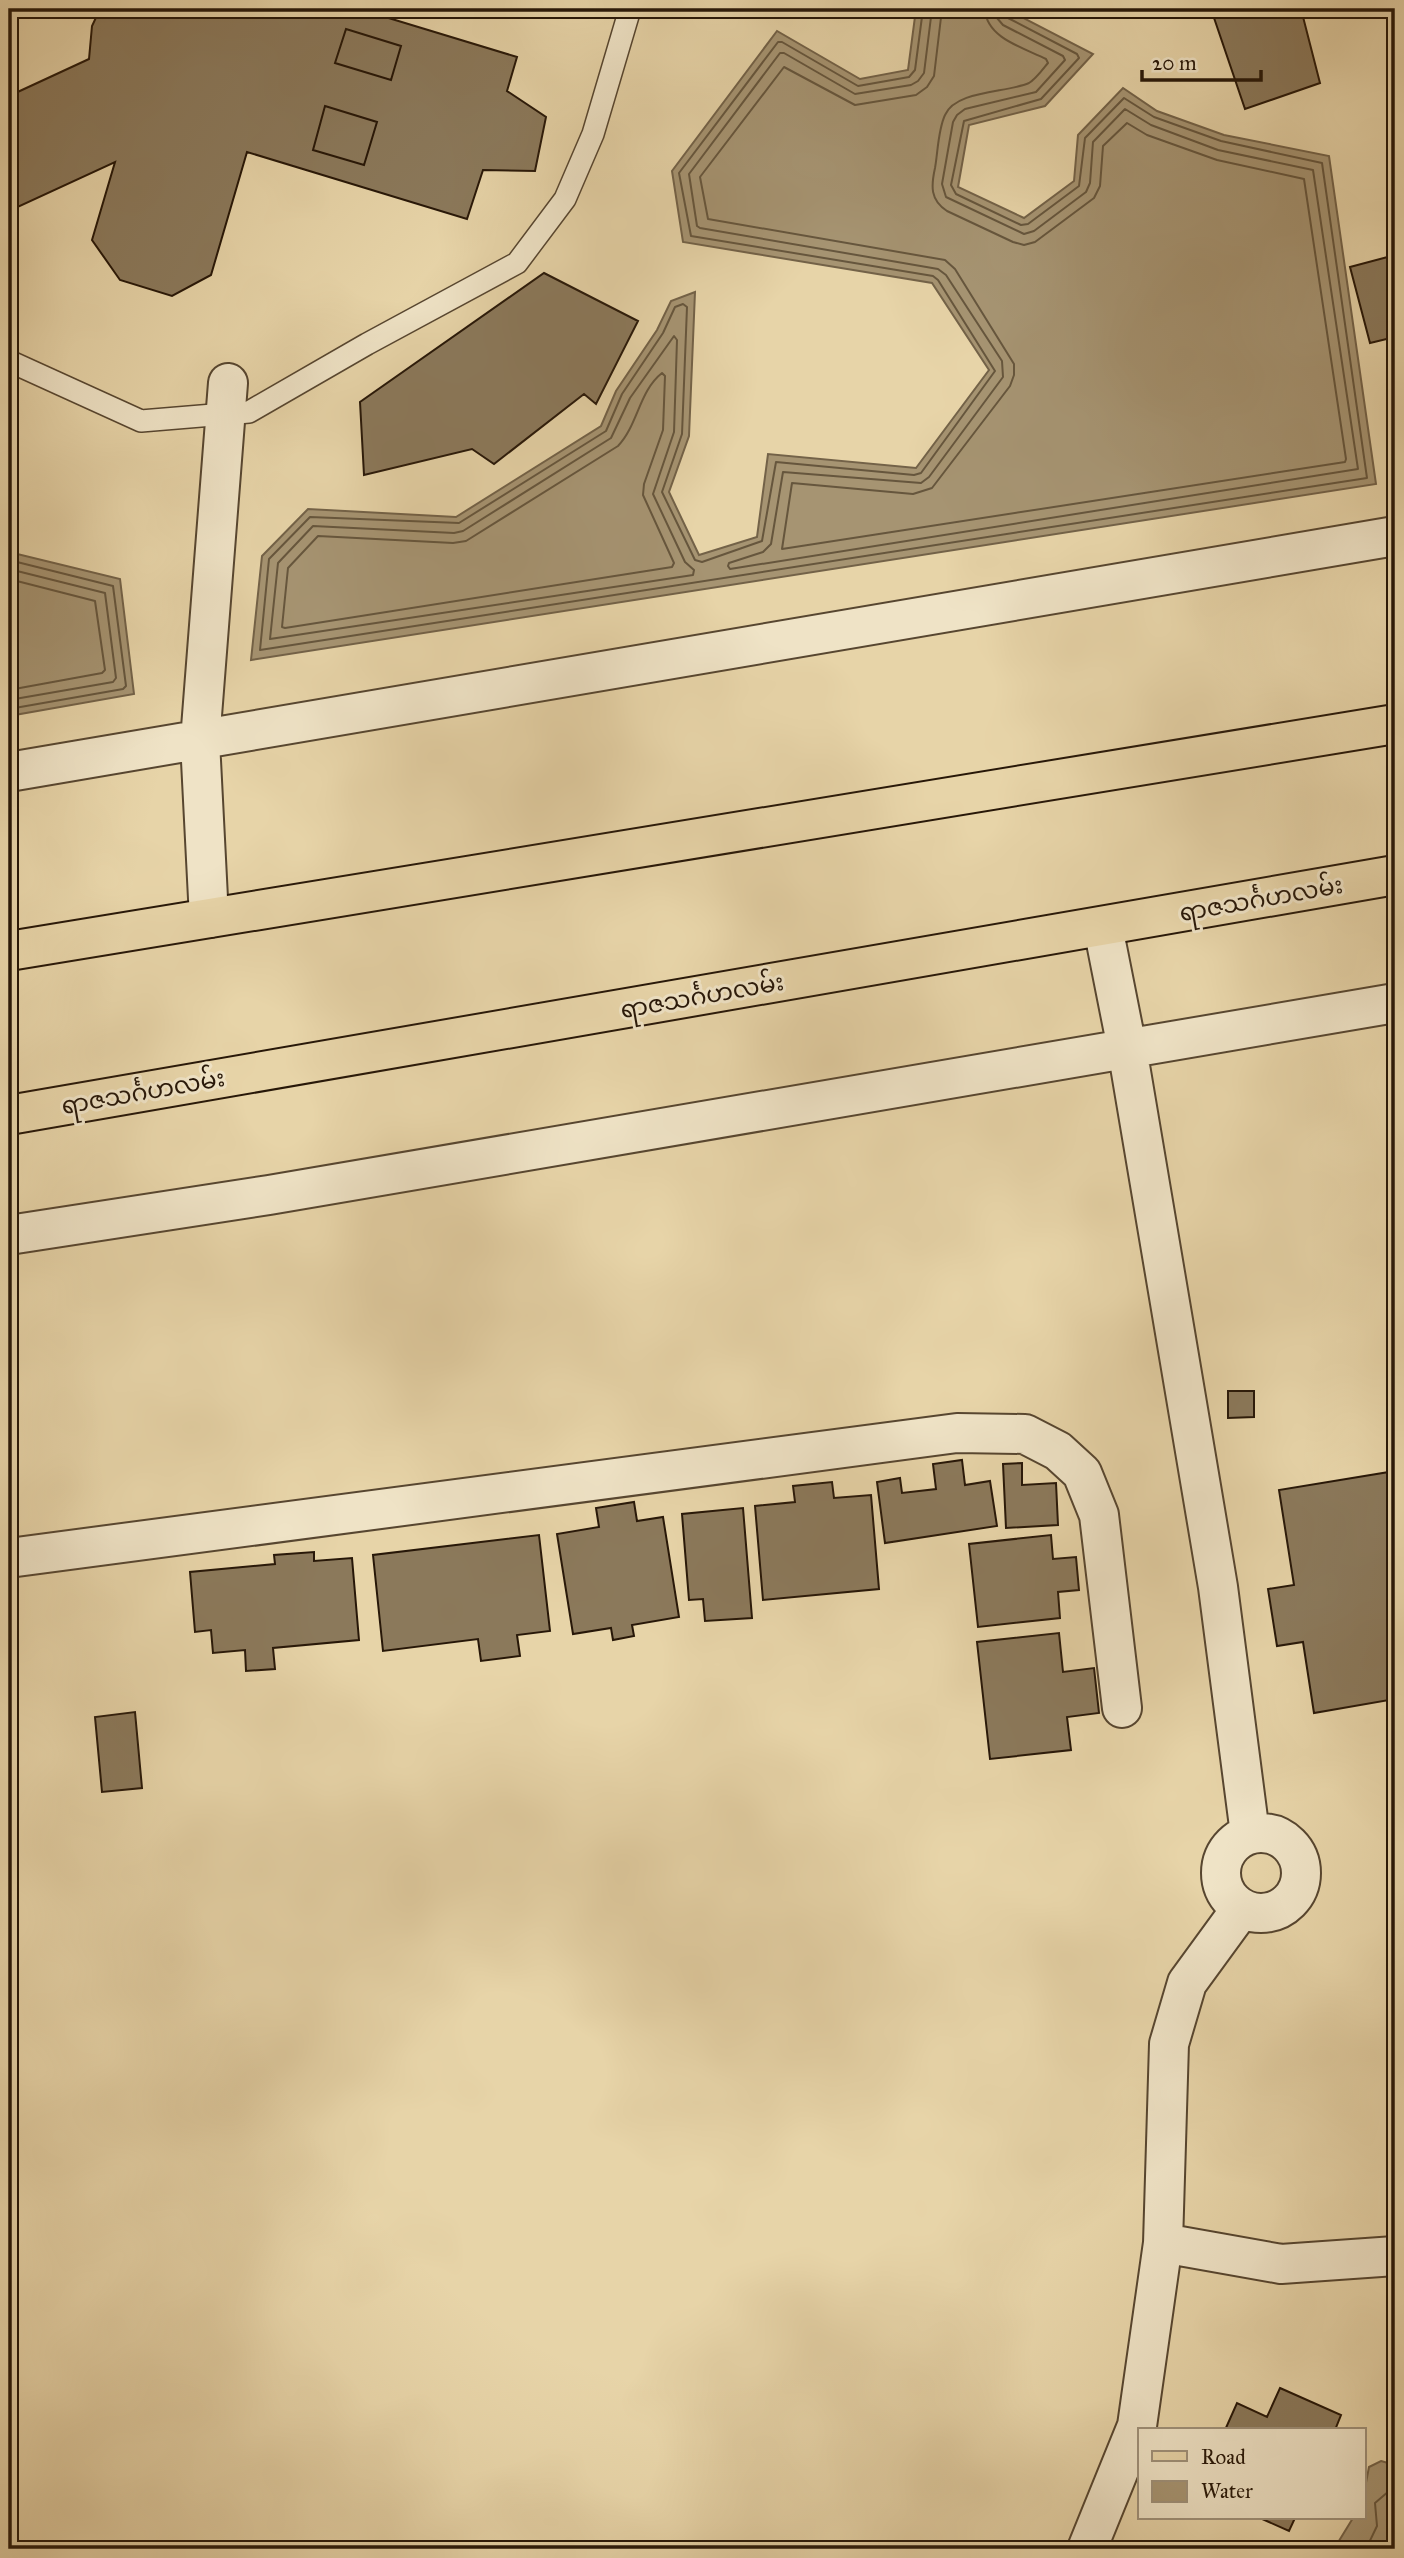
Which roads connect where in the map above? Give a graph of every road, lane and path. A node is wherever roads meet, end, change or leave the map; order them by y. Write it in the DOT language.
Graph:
graph roads {
  1 [pos="630,9"];
  2 [pos="9,361"];
  3 [pos="227,399"];
  4 [pos="1395,536"];
  5 [pos="1395,724"];
  6 [pos="200,741"];
  7 [pos="9,772"];
  8 [pos="1395,875"];
  9 [pos="209,918"];
  10 [pos="1103,928"];
  11 [pos="9,951"];
  12 [pos="1395,1003"];
  13 [pos="1127,1048"];
  14 [pos="9,1115"];
  15 [pos="9,1235"];
  16 [pos="9,1558"];
  17 [pos="1122,1708"];
  18 [pos="1250,1834"];
  19 [pos="1241,1909"];
  20 [pos="1163,2243"];
  21 [pos="1395,2256"];
  22 [pos="1087,2549"];
  1 -- 3 [label="lane"];
  2 -- 3 [label="lane"];
  3 -- 6 [label="street"];
  4 -- 6 [label="street"];
  5 -- 9 [label="main road"];
  6 -- 7 [label="street"];
  6 -- 9 [label="street"];
  8 -- 10 [label="main road, ရာဇသင်္ဂဟလမ်း"];
  9 -- 11 [label="main road"];
  10 -- 13 [label="street"];
  10 -- 14 [label="main road, ရာဇသင်္ဂဟလမ်း"];
  12 -- 13 [label="street"];
  13 -- 15 [label="street"];
  13 -- 18 [label="street"];
  16 -- 17 [label="street"];
  18 -- 19 [label="street"];
  18 -- 19 [label="street"];
  19 -- 20 [label="street"];
  20 -- 21 [label="street"];
  20 -- 22 [label="street"];
}
